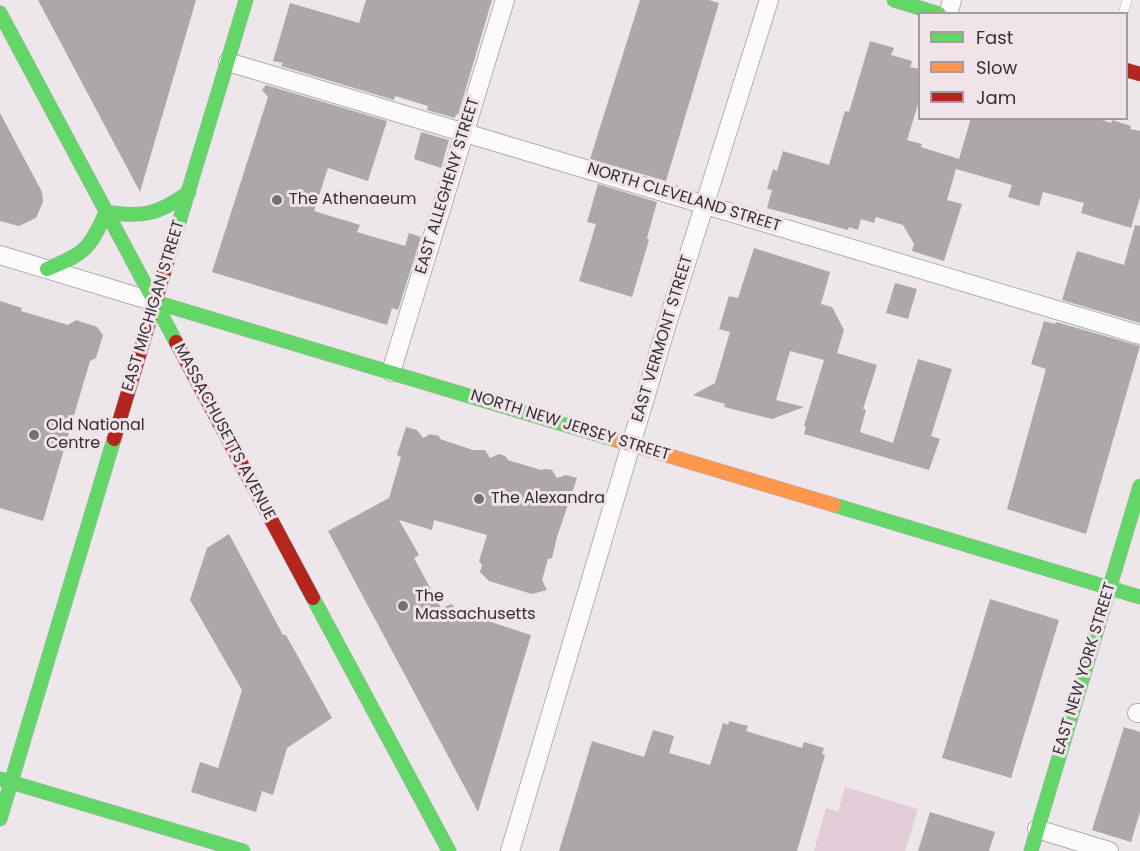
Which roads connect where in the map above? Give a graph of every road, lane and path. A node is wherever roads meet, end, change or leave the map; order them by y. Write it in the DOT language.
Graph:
graph roads {
  1 [pos="246,0"];
  2 [pos="505,0"];
  3 [pos="769,0"];
  4 [pos="894,0"];
  5 [pos="933,12"];
  6 [pos="0,13"];
  7 [pos="228,62"];
  8 [pos="465,132"];
  9 [pos="189,192"];
  10 [pos="704,204"];
  11 [pos="106,212"];
  12 [pos="0,255"];
  13 [pos="47,269"];
  14 [pos="155,302"];
  15 [pos="1140,335"];
  16 [pos="391,372"];
  17 [pos="631,444"];
  18 [pos="1140,486"];
  19 [pos="1110,588"];
  20 [pos="1140,597"];
  21 [pos="6,781"];
  22 [pos="0,819"];
  23 [pos="1037,829"];
  24 [pos="243,851"];
  25 [pos="449,851"];
  26 [pos="510,851"];
  27 [pos="1031,851"];
  28 [pos="1109,851"];
  1 -- 7 [label="main road, EAST MICHIGAN STREET"];
  2 -- 8 [label="street, EAST ALLEGHENY STREET"];
  3 -- 10 [label="street, EAST VERMONT STREET"];
  4 -- 5 [label="main road"];
  6 -- 11 [label="main road, MASSACHUSETTS AVENUE"];
  7 -- 8 [label="street, NORTH CLEVELAND STREET"];
  7 -- 9 [label="main road, EAST MICHIGAN STREET"];
  8 -- 10 [label="street, NORTH CLEVELAND STREET"];
  8 -- 16 [label="street, EAST ALLEGHENY STREET"];
  9 -- 11 [label="main road"];
  9 -- 14 [label="main road, EAST MICHIGAN STREET"];
  10 -- 15 [label="street, NORTH CLEVELAND STREET"];
  10 -- 17 [label="street, EAST VERMONT STREET"];
  11 -- 13 [label="main road"];
  11 -- 14 [label="main road, MASSACHUSETTS AVENUE"];
  12 -- 13 [label="street, NORTH NEW JERSEY STREET"];
  13 -- 14 [label="street, NORTH NEW JERSEY STREET"];
  14 -- 16 [label="main road, NORTH NEW JERSEY STREET"];
  14 -- 21 [label="main road, EAST MICHIGAN STREET"];
  14 -- 25 [label="main road, MASSACHUSETTS AVENUE"];
  16 -- 17 [label="main road, NORTH NEW JERSEY STREET"];
  17 -- 19 [label="main road, NORTH NEW JERSEY STREET"];
  17 -- 26 [label="street, EAST VERMONT STREET"];
  18 -- 19 [label="main road, EAST NEW YORK STREET"];
  19 -- 20 [label="main road, NORTH NEW JERSEY STREET"];
  19 -- 23 [label="main road, EAST NEW YORK STREET"];
  21 -- 22 [label="main road, EAST MICHIGAN STREET"];
  21 -- 24 [label="main road"];
  23 -- 27 [label="main road, EAST NEW YORK STREET"];
  23 -- 28 [label="street"];
}
